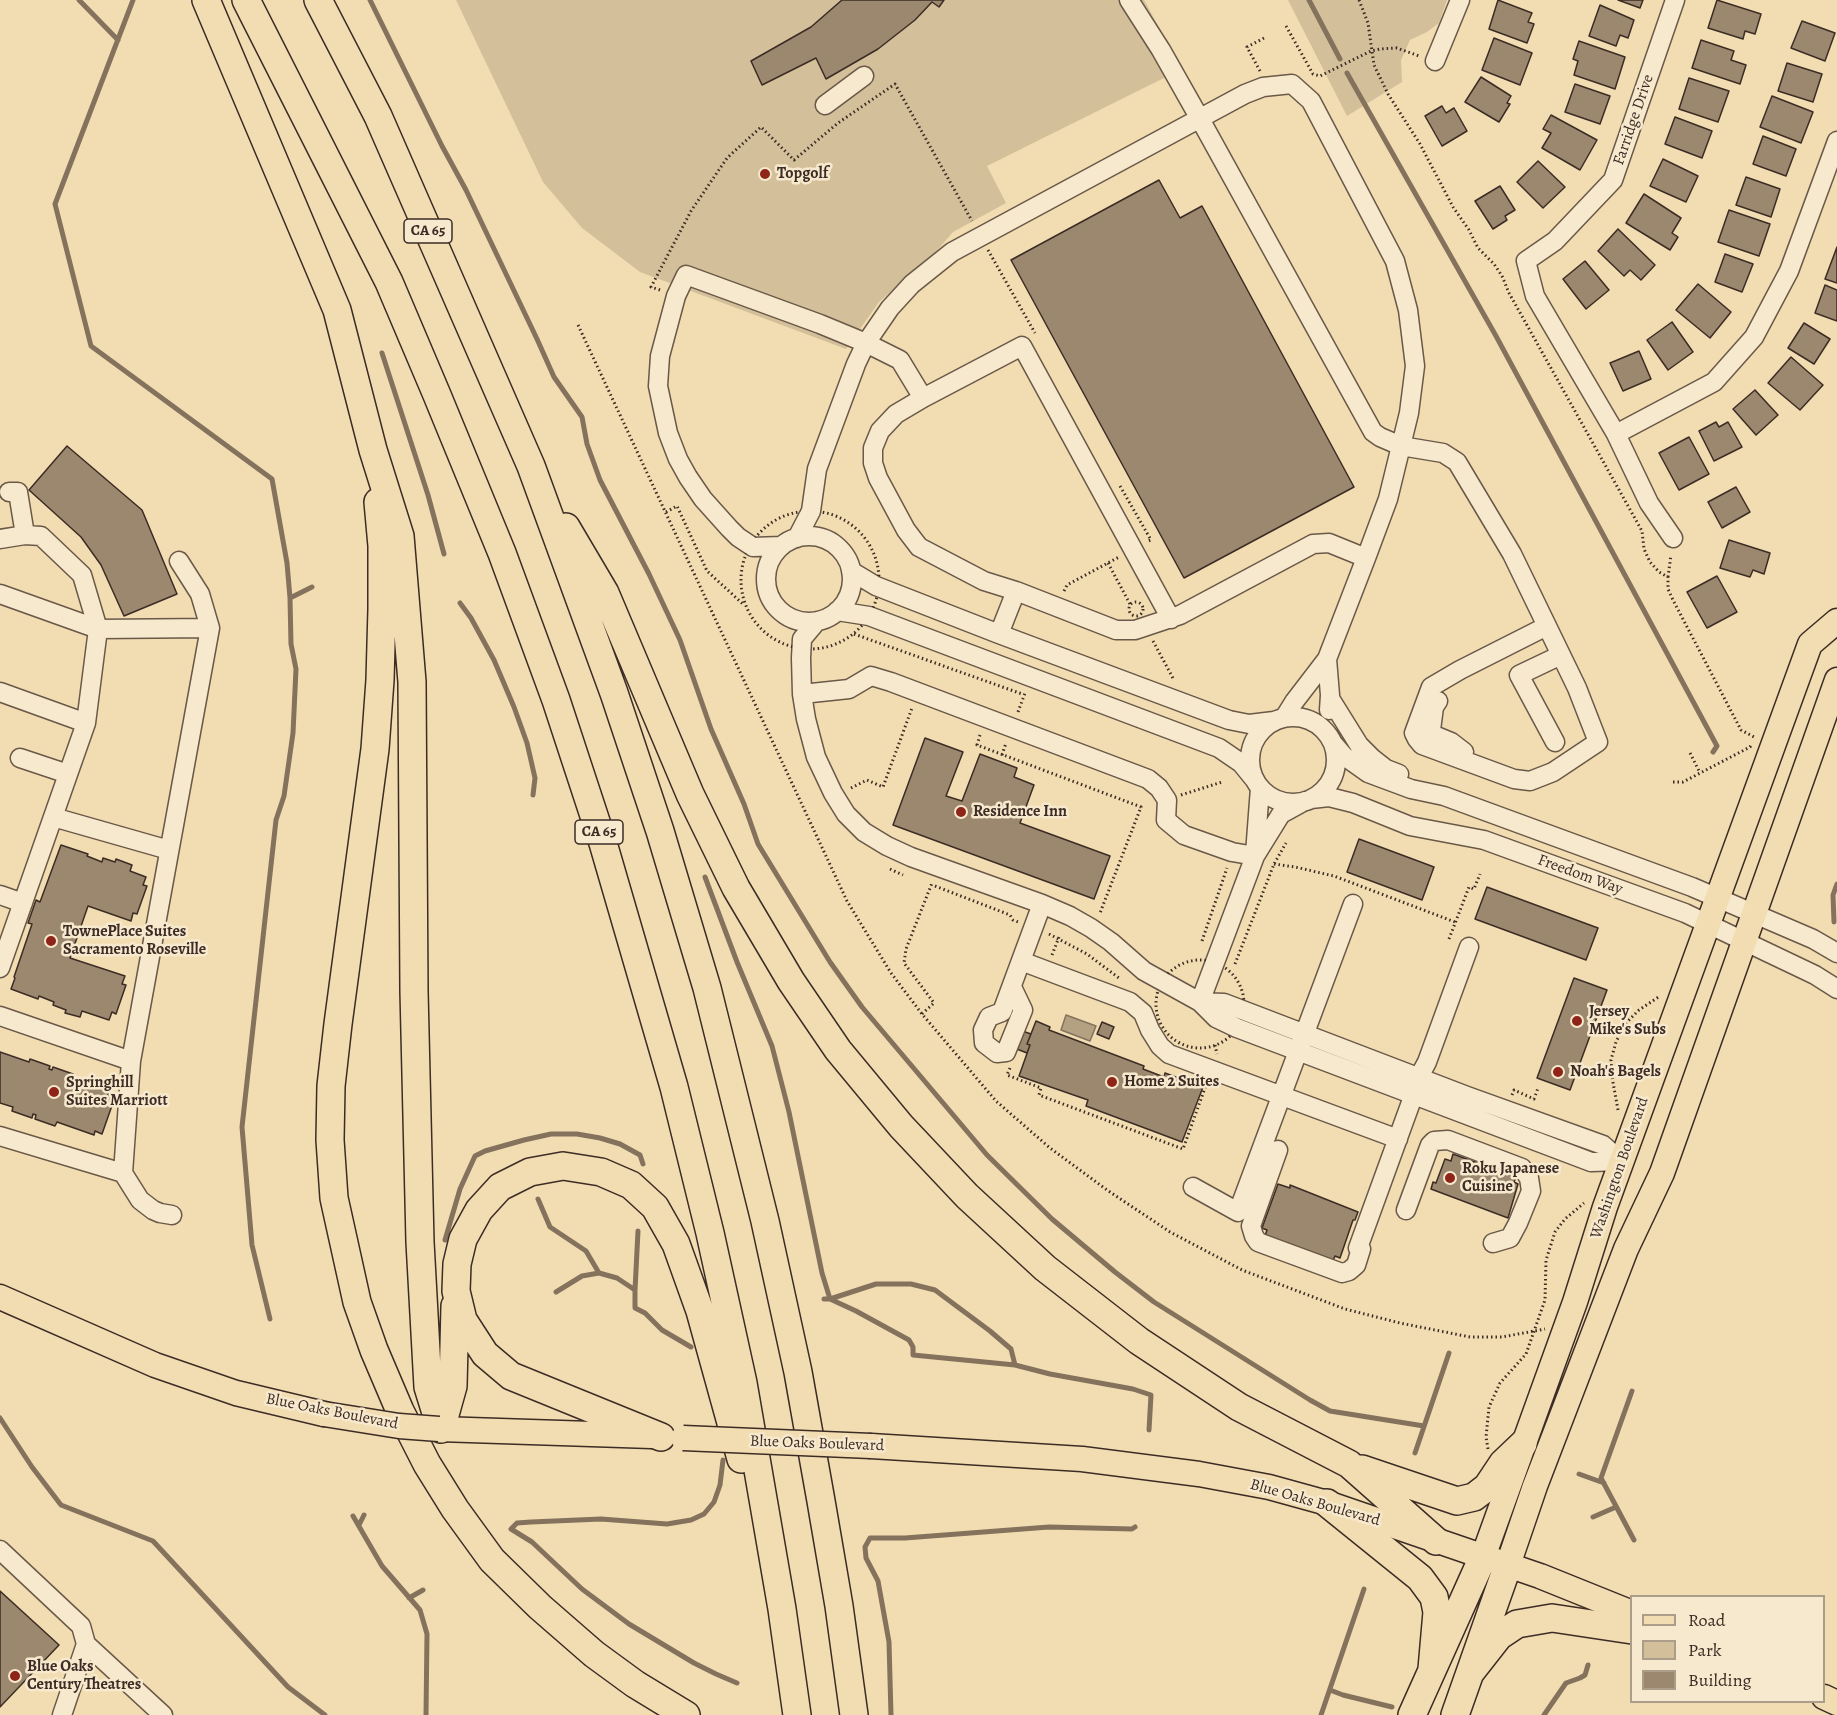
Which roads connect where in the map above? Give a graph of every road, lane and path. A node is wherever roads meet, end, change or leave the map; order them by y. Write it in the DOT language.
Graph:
graph roads {
  1 [pos="206,0"];
  2 [pos="246,0"];
  3 [pos="318,0"];
  4 [pos="1129,0"];
  5 [pos="1359,0"];
  6 [pos="1460,0"];
  7 [pos="1675,0"];
  8 [pos="1286,26"];
  9 [pos="1264,38"];
  10 [pos="1371,51"];
  11 [pos="1435,61"];
  12 [pos="1261,73"];
  13 [pos="864,76"];
  14 [pos="825,105"];
  15 [pos="1200,118"];
  16 [pos="1837,141"];
  17 [pos="980,236"];
  18 [pos="676,296"];
  19 [pos="578,325"];
  20 [pos="1037,336"];
  21 [pos="866,343"];
  22 [pos="923,398"];
  23 [pos="1616,434"];
  24 [pos="1401,446"];
  25 [pos="373,450"];
  26 [pos="531,466"];
  27 [pos="1117,479"];
  28 [pos="3,493"];
  29 [pos="811,511"];
  30 [pos="666,512"];
  31 [pos="25,535"];
  32 [pos="823,538"];
  33 [pos="1673,538"];
  34 [pos="0,539"];
  35 [pos="789,542"];
  36 [pos="752,545"];
  37 [pos="1133,550"];
  38 [pos="1366,558"];
  39 [pos="180,561"];
  40 [pos="1108,563"];
  41 [pos="851,571"];
  42 [pos="766,575"];
  43 [pos="1668,577"];
  44 [pos="879,587"];
  45 [pos="1016,591"];
  46 [pos="0,594"];
  47 [pos="1130,604"];
  48 [pos="745,605"];
  49 [pos="1058,608"];
  50 [pos="837,611"];
  51 [pos="785,614"];
  52 [pos="868,616"];
  53 [pos="1171,619"];
  54 [pos="817,621"];
  55 [pos="1143,621"];
  56 [pos="1837,621"];
  57 [pos="1547,626"];
  58 [pos="210,628"];
  59 [pos="98,630"];
  60 [pos="854,633"];
  61 [pos="999,634"];
  62 [pos="802,644"];
  63 [pos="1500,649"];
  64 [pos="1561,655"];
  65 [pos="1328,659"];
  66 [pos="1519,675"];
  67 [pos="1031,678"];
  68 [pos="1837,680"];
  69 [pos="1174,682"];
  70 [pos="0,692"];
  71 [pos="802,694"];
  72 [pos="1024,695"];
  73 [pos="1330,700"];
  74 [pos="913,705"];
  75 [pos="1831,713"];
  76 [pos="1279,720"];
  77 [pos="86,723"];
  78 [pos="1012,729"];
  79 [pos="981,732"];
  80 [pos="1328,737"];
  81 [pos="1764,738"];
  82 [pos="1555,742"];
  83 [pos="1690,753"];
  84 [pos="1002,754"];
  85 [pos="20,758"];
  86 [pos="1700,773"];
  87 [pos="68,774"];
  88 [pos="846,780"];
  89 [pos="1673,782"];
  90 [pos="1257,784"];
  91 [pos="850,789"];
  92 [pos="855,796"];
  93 [pos="1444,796"];
  94 [pos="1306,801"];
  95 [pos="53,817"];
  96 [pos="1289,836"];
  97 [pos="170,850"];
  98 [pos="1232,852"];
  99 [pos="1255,856"];
  100 [pos="938,867"];
  101 [pos="1479,874"];
  102 [pos="0,895"];
  103 [pos="1717,899"];
  104 [pos="23,903"];
  105 [pos="1042,904"];
  106 [pos="1353,904"];
  107 [pos="1754,914"];
  108 [pos="1098,917"];
  109 [pos="1708,924"];
  110 [pos="1059,937"];
  111 [pos="1449,939"];
  112 [pos="1744,942"];
  113 [pos="1469,947"];
  114 [pos="1200,949"];
  115 [pos="1837,953"];
  116 [pos="1021,961"];
  117 [pos="1167,966"];
  118 [pos="0,968"];
  119 [pos="1173,969"];
  120 [pos="1046,970"];
  121 [pos="1231,973"];
  122 [pos="1012,987"];
  123 [pos="1837,989"];
  124 [pos="1666,991"];
  125 [pos="1200,1002"];
  126 [pos="921,1014"];
  127 [pos="0,1016"];
  128 [pos="1305,1034"];
  129 [pos="1215,1045"];
  130 [pos="1299,1052"];
  131 [pos="131,1061"];
  132 [pos="1011,1064"];
  133 [pos="1212,1071"];
  134 [pos="1417,1086"];
  135 [pos="1538,1088"];
  136 [pos="1282,1096"];
  137 [pos="1510,1100"];
  138 [pos="1616,1117"];
  139 [pos="0,1136"];
  140 [pos="1398,1139"];
  141 [pos="1278,1150"];
  142 [pos="1622,1161"];
  143 [pos="123,1173"];
  144 [pos="1192,1187"];
  145 [pos="1586,1202"];
  146 [pos="1406,1210"];
  147 [pos="172,1215"];
  148 [pos="1493,1243"];
  149 [pos="456,1291"];
  150 [pos="0,1297"];
  151 [pos="1567,1323"];
  152 [pos="1534,1331"];
  153 [pos="440,1429"];
  154 [pos="672,1437"];
  155 [pos="1523,1444"];
  156 [pos="1489,1452"];
  157 [pos="1349,1464"];
  158 [pos="1327,1503"];
  159 [pos="1436,1541"];
  160 [pos="0,1550"];
  161 [pos="1482,1557"];
  162 [pos="1508,1565"];
  163 [pos="782,1609"];
  164 [pos="1630,1612"];
  165 [pos="1630,1630"];
  166 [pos="86,1644"];
  167 [pos="1432,1669"];
  168 [pos="1470,1673"];
  169 [pos="62,1715"];
  170 [pos="163,1715"];
  171 [pos="686,1715"];
  172 [pos="797,1715"];
  173 [pos="854,1715"];
  174 [pos="1412,1715"];
  175 [pos="1455,1715"];
  1 -- 25 [label="highway"];
  2 -- 163 [label="highway, CA 65"];
  3 -- 26 [label="highway, CA 65"];
  4 -- 15 [label="street"];
  5 -- 10 [label="path"];
  6 -- 11 [label="street"];
  7 -- 23 [label="street, Farridge Drive"];
  8 -- 10 [label="path"];
  9 -- 12 [label="path"];
  10 -- 11 [label="path"];
  10 -- 43 [label="path"];
  13 -- 14 [label="street"];
  15 -- 17 [label="street"];
  15 -- 24 [label="street"];
  15 -- 24 [label="street"];
  16 -- 23 [label="street"];
  17 -- 18 [label="path"];
  17 -- 20 [label="path"];
  17 -- 21 [label="street"];
  18 -- 21 [label="street"];
  18 -- 36 [label="street"];
  19 -- 30 [label="path"];
  21 -- 22 [label="street"];
  21 -- 29 [label="street"];
  22 -- 37 [label="street"];
  22 -- 45 [label="street"];
  23 -- 33 [label="street"];
  24 -- 38 [label="street"];
  24 -- 57 [label="street"];
  25 -- 153 [label="highway"];
  25 -- 171 [label="highway"];
  26 -- 157 [label="highway"];
  26 -- 173 [label="highway, CA 65"];
  27 -- 37 [label="path"];
  28 -- 31 [label="street"];
  29 -- 32 [label="street"];
  29 -- 35 [label="street"];
  29 -- 36 [label="path"];
  29 -- 44 [label="path"];
  30 -- 48 [label="path"];
  30 -- 126 [label="path"];
  31 -- 34 [label="street"];
  31 -- 59 [label="street"];
  32 -- 35 [label="street"];
  32 -- 41 [label="street"];
  33 -- 43 [label="path"];
  35 -- 36 [label="street"];
  35 -- 42 [label="street"];
  36 -- 42 [label="street"];
  36 -- 48 [label="path"];
  37 -- 40 [label="path"];
  37 -- 53 [label="street"];
  38 -- 53 [label="street"];
  38 -- 65 [label="street"];
  39 -- 58 [label="street"];
  40 -- 47 [label="path"];
  40 -- 49 [label="path"];
  41 -- 44 [label="street"];
  41 -- 50 [label="street"];
  42 -- 51 [label="street"];
  43 -- 81 [label="path"];
  44 -- 52 [label="path"];
  44 -- 61 [label="street"];
  45 -- 49 [label="street"];
  45 -- 61 [label="street"];
  46 -- 59 [label="street"];
  47 -- 55 [label="path"];
  47 -- 55 [label="path"];
  48 -- 62 [label="path"];
  49 -- 55 [label="street"];
  50 -- 52 [label="street"];
  50 -- 54 [label="street"];
  51 -- 54 [label="street"];
  51 -- 62 [label="street"];
  52 -- 60 [label="path"];
  52 -- 67 [label="street"];
  53 -- 55 [label="street"];
  54 -- 62 [label="street"];
  55 -- 69 [label="path"];
  56 -- 81 [label="main road, Washington Boulevard"];
  57 -- 63 [label="street"];
  57 -- 64 [label="street"];
  58 -- 59 [label="street"];
  58 -- 97 [label="street"];
  59 -- 77 [label="street"];
  60 -- 62 [label="path"];
  60 -- 72 [label="path"];
  61 -- 76 [label="street"];
  62 -- 71 [label="street"];
  63 -- 64 [label="street"];
  63 -- 66 [label="street"];
  64 -- 66 [label="street"];
  65 -- 73 [label="street"];
  65 -- 76 [label="street"];
  66 -- 82 [label="street"];
  67 -- 72 [label="path"];
  67 -- 90 [label="street"];
  68 -- 75 [label="main road, Washington Boulevard"];
  70 -- 77 [label="street"];
  71 -- 78 [label="street"];
  71 -- 100 [label="street"];
  72 -- 78 [label="path"];
  73 -- 80 [label="street"];
  73 -- 93 [label="street"];
  74 -- 91 [label="path"];
  75 -- 107 [label="main road, Washington Boulevard"];
  76 -- 80 [label="street"];
  76 -- 90 [label="street"];
  77 -- 87 [label="street"];
  78 -- 84 [label="path"];
  78 -- 98 [label="street"];
  79 -- 84 [label="path"];
  80 -- 93 [label="street, Freedom Way"];
  80 -- 94 [label="street"];
  81 -- 86 [label="path"];
  81 -- 103 [label="main road, Washington Boulevard"];
  83 -- 86 [label="path"];
  84 -- 108 [label="path"];
  85 -- 87 [label="street"];
  86 -- 89 [label="path"];
  87 -- 95 [label="street"];
  88 -- 91 [label="path"];
  90 -- 94 [label="street"];
  90 -- 99 [label="street"];
  91 -- 92 [label="path"];
  93 -- 103 [label="street, Freedom Way"];
  94 -- 99 [label="street"];
  94 -- 109 [label="street, Freedom Way"];
  95 -- 97 [label="street"];
  95 -- 104 [label="street"];
  96 -- 121 [label="path"];
  97 -- 131 [label="street"];
  98 -- 99 [label="street"];
  98 -- 114 [label="path"];
  99 -- 125 [label="street"];
  100 -- 105 [label="street"];
  100 -- 126 [label="path"];
  101 -- 111 [label="path"];
  102 -- 104 [label="street"];
  103 -- 107 [label="street, Freedom Way"];
  103 -- 109 [label="main road, Washington Boulevard"];
  104 -- 118 [label="street"];
  105 -- 116 [label="street"];
  105 -- 125 [label="street"];
  106 -- 128 [label="street"];
  107 -- 112 [label="main road, Washington Boulevard"];
  107 -- 115 [label="street, Freedom Way"];
  109 -- 112 [label="street, Freedom Way"];
  109 -- 142 [label="main road, Washington Boulevard"];
  110 -- 120 [label="path"];
  112 -- 123 [label="street, Freedom Way"];
  112 -- 162 [label="main road, Washington Boulevard"];
  113 -- 134 [label="street"];
  116 -- 120 [label="street"];
  116 -- 122 [label="street"];
  117 -- 119 [label="path"];
  120 -- 133 [label="street"];
  124 -- 138 [label="path"];
  125 -- 128 [label="street"];
  125 -- 130 [label="street"];
  126 -- 152 [label="path"];
  127 -- 131 [label="street"];
  128 -- 130 [label="street"];
  128 -- 134 [label="street"];
  129 -- 133 [label="path"];
  130 -- 134 [label="street"];
  130 -- 136 [label="street"];
  131 -- 143 [label="street"];
  132 -- 133 [label="path"];
  133 -- 136 [label="street"];
  134 -- 140 [label="street"];
  134 -- 142 [label="street"];
  134 -- 142 [label="street"];
  135 -- 137 [label="path"];
  136 -- 140 [label="street"];
  136 -- 144 [label="street"];
  139 -- 143 [label="street"];
  140 -- 141 [label="street"];
  142 -- 151 [label="main road, Washington Boulevard"];
  143 -- 147 [label="street"];
  145 -- 152 [label="path"];
  146 -- 148 [label="street"];
  149 -- 153 [label="highway"];
  149 -- 154 [label="highway"];
  149 -- 163 [label="highway"];
  150 -- 153 [label="main road, Blue Oaks Boulevard, bridge"];
  151 -- 152 [label="path"];
  151 -- 155 [label="main road, Washington Boulevard"];
  152 -- 156 [label="path"];
  153 -- 154 [label="main road, Blue Oaks Boulevard"];
  154 -- 158 [label="main road, Blue Oaks Boulevard, bridge"];
  155 -- 157 [label="highway"];
  155 -- 161 [label="main road, Washington Boulevard"];
  157 -- 159 [label="highway"];
  158 -- 159 [label="main road, Blue Oaks Boulevard"];
  158 -- 167 [label="highway"];
  159 -- 161 [label="main road, Blue Oaks Boulevard"];
  160 -- 166 [label="street"];
  161 -- 162 [label="main road, Blue Oaks Boulevard"];
  161 -- 167 [label="highway"];
  162 -- 164 [label="main road, Blue Oaks Boulevard"];
  162 -- 168 [label="highway"];
  163 -- 172 [label="highway, CA 65"];
  165 -- 168 [label="highway"];
  166 -- 169 [label="street"];
  166 -- 170 [label="street"];
  167 -- 174 [label="highway"];
  168 -- 175 [label="highway"];
}
